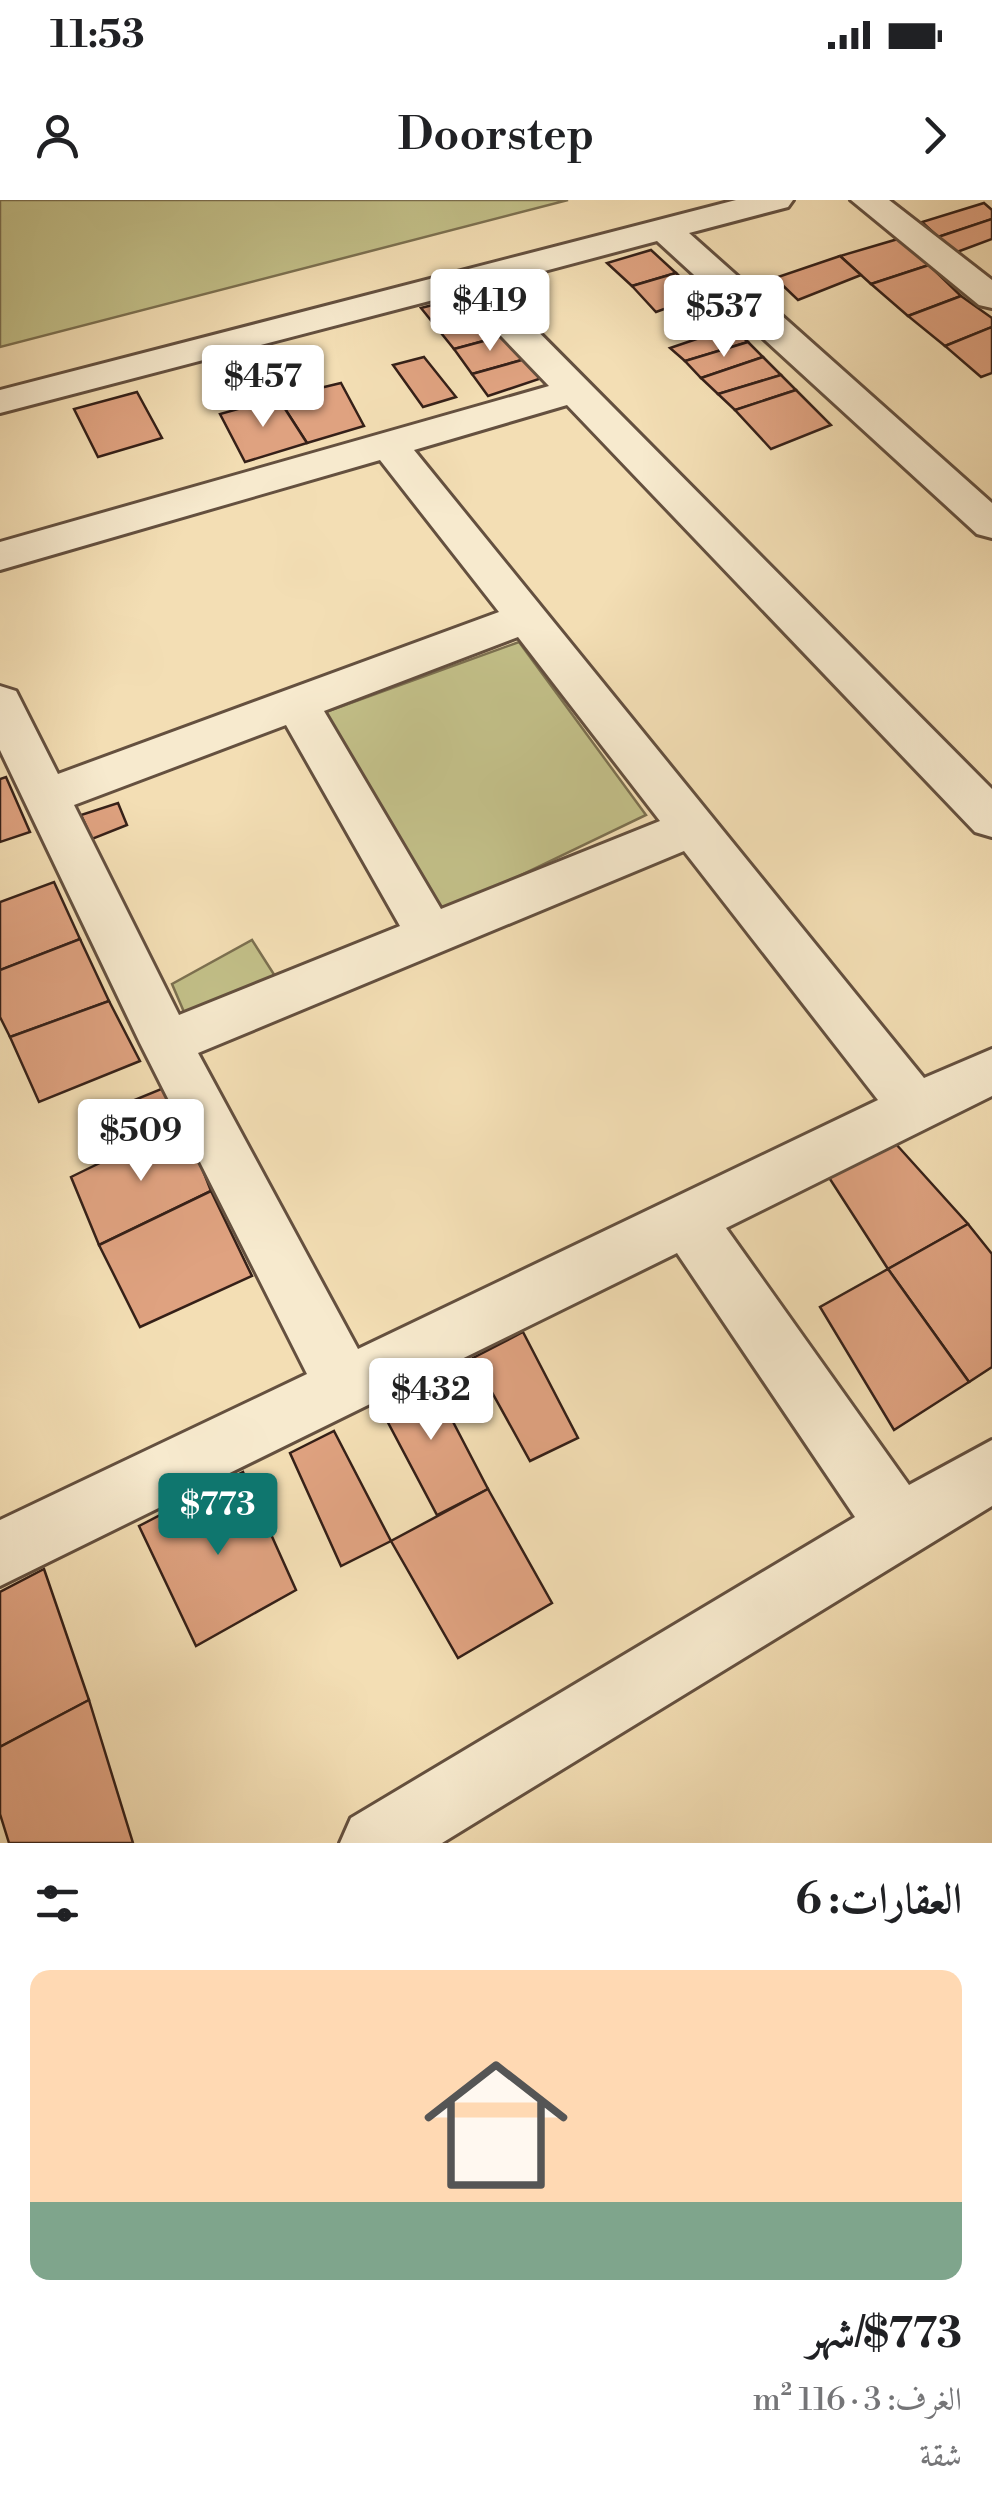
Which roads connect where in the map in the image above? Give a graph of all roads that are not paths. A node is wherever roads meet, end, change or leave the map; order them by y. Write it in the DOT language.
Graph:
graph roads {
  1 [pos="776,200"];
  2 [pos="868,200"];
  3 [pos="664,230"];
  4 [pos="467,280"];
  5 [pos="992,297"];
  6 [pos="575,391"];
  7 [pos="0,402"];
  8 [pos="389,444"];
  9 [pos="992,525"];
  10 [pos="0,556"];
  11 [pos="527,618"];
  12 [pos="0,702"];
  13 [pos="297,704"];
  14 [pos="46,797"];
  15 [pos="992,819"];
  16 [pos="693,827"];
  17 [pos="430,934"];
  18 [pos="166,1043"];
  19 [pos="992,1071"];
  20 [pos="916,1108"];
  21 [pos="687,1220"];
  22 [pos="344,1386"];
  23 [pos="992,1471"];
  24 [pos="900,1527"];
  25 [pos="4,1537"];
  26 [pos="376,1843"];
  1 -- 3 [label="street"];
  2 -- 5 [label="street"];
  3 -- 4 [label="street"];
  3 -- 9 [label="street"];
  4 -- 6 [label="street"];
  4 -- 7 [label="street"];
  6 -- 8 [label="street"];
  6 -- 15 [label="street"];
  8 -- 10 [label="street"];
  8 -- 11 [label="street"];
  11 -- 13 [label="street"];
  11 -- 16 [label="street"];
  12 -- 14 [label="street"];
  13 -- 14 [label="street"];
  13 -- 17 [label="street"];
  14 -- 18 [label="street"];
  16 -- 17 [label="street"];
  16 -- 20 [label="street"];
  17 -- 18 [label="street"];
  18 -- 22 [label="street"];
  19 -- 20 [label="street"];
  20 -- 21 [label="street"];
  21 -- 22 [label="street"];
  21 -- 24 [label="street"];
  22 -- 25 [label="street"];
  23 -- 24 [label="street"];
  24 -- 26 [label="street"];
}
